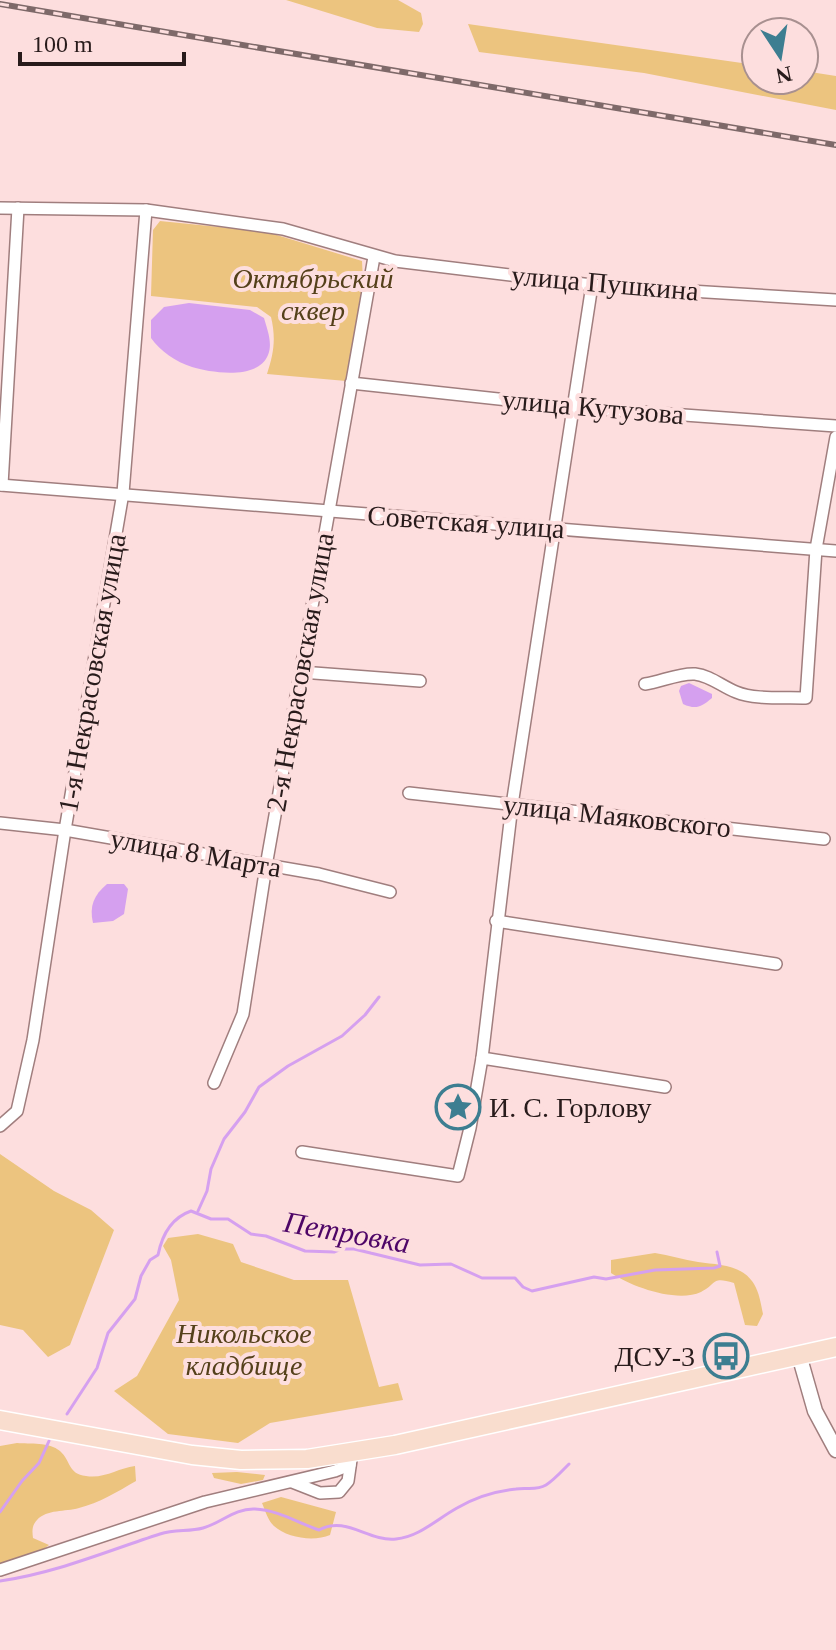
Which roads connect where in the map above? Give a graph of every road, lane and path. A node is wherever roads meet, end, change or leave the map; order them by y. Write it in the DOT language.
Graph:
graph roads {
  1 [pos="0,208"];
  2 [pos="18,208"];
  3 [pos="146,210"];
  4 [pos="374,257"];
  5 [pos="592,285"];
  6 [pos="836,300"];
  7 [pos="351,383"];
  8 [pos="573,407"];
  9 [pos="836,426"];
  10 [pos="836,437"];
  11 [pos="1,485"];
  12 [pos="123,493"];
  13 [pos="328,511"];
  14 [pos="553,528"];
  15 [pos="816,549"];
  16 [pos="836,551"];
  17 [pos="301,672"];
  18 [pos="420,681"];
  19 [pos="645,684"];
  20 [pos="409,793"];
  21 [pos="512,805"];
  22 [pos="0,823"];
  23 [pos="65,830"];
  24 [pos="824,839"];
  25 [pos="266,866"];
  26 [pos="390,892"];
  27 [pos="496,921"];
  28 [pos="776,964"];
  29 [pos="482,1058"];
  30 [pos="214,1083"];
  31 [pos="665,1087"];
  32 [pos="0,1126"];
  33 [pos="302,1152"];
  34 [pos="836,1347"];
  35 [pos="799,1355"];
  36 [pos="0,1420"];
  37 [pos="836,1450"];
  38 [pos="350,1459"];
  39 [pos="291,1482"];
  40 [pos="0,1570"];
  1 -- 2 [label="street, улица Пушкина"];
  2 -- 3 [label="street, улица Пушкина"];
  2 -- 11 [label="street"];
  3 -- 4 [label="street, улица Пушкина"];
  3 -- 12 [label="street, 1-я Некрасовская улица"];
  4 -- 5 [label="street, улица Пушкина"];
  4 -- 7 [label="street, 2-я Некрасовская улица"];
  5 -- 6 [label="street, улица Пушкина"];
  5 -- 8 [label="street"];
  7 -- 8 [label="street, улица Кутузова"];
  7 -- 13 [label="street, 2-я Некрасовская улица"];
  8 -- 9 [label="street, улица Кутузова"];
  8 -- 14 [label="street"];
  10 -- 15 [label="street"];
  11 -- 12 [label="street, Советская улица"];
  12 -- 13 [label="street, Советская улица"];
  12 -- 23 [label="street, 1-я Некрасовская улица"];
  13 -- 14 [label="street, Советская улица"];
  13 -- 17 [label="street, 2-я Некрасовская улица"];
  14 -- 15 [label="street, Советская улица"];
  14 -- 21 [label="street"];
  15 -- 16 [label="street, Советская улица"];
  15 -- 19 [label="street"];
  17 -- 18 [label="street"];
  17 -- 25 [label="street, 2-я Некрасовская улица"];
  20 -- 21 [label="street, улица Маяковского"];
  21 -- 24 [label="street, улица Маяковского"];
  21 -- 27 [label="street"];
  22 -- 23 [label="street, улица 8 Марта"];
  23 -- 25 [label="street, улица 8 Марта"];
  23 -- 32 [label="street, 1-я Некрасовская улица"];
  25 -- 26 [label="street, улица 8 Марта"];
  25 -- 30 [label="street, 2-я Некрасовская улица"];
  27 -- 28 [label="street"];
  27 -- 29 [label="street"];
  29 -- 31 [label="street"];
  29 -- 33 [label="street"];
  34 -- 35 [label="main road"];
  35 -- 37 [label="street"];
  35 -- 38 [label="main road"];
  36 -- 38 [label="main road"];
  38 -- 39 [label="street"];
  38 -- 39 [label="street"];
  39 -- 40 [label="street"];
}
